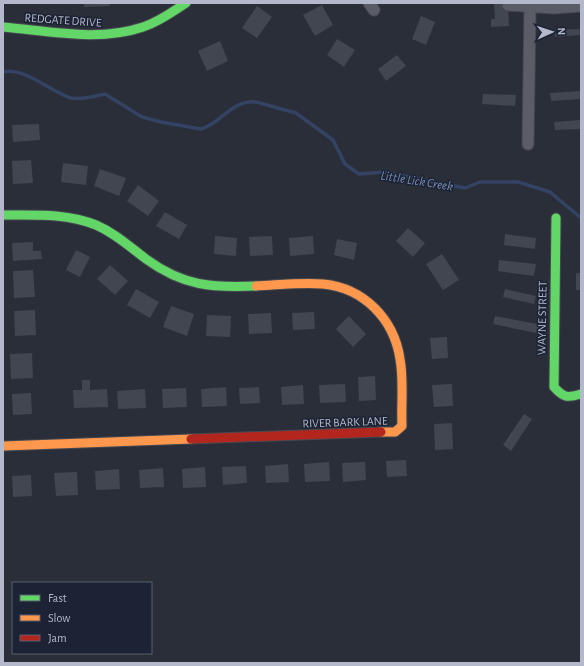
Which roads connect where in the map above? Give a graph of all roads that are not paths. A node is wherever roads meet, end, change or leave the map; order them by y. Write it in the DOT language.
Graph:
graph roads {
  1 [pos="186,3"];
  2 [pos="508,5"];
  3 [pos="581,6"];
  4 [pos="530,7"];
  5 [pos="3,27"];
  6 [pos="528,144"];
  7 [pos="3,215"];
  8 [pos="556,218"];
  9 [pos="581,394"];
  10 [pos="3,446"];
  1 -- 5 [label="street, REDGATE DRIVE"];
  2 -- 4 [label="street"];
  3 -- 4 [label="street"];
  4 -- 6 [label="street"];
  7 -- 10 [label="street, RIVER BARK LANE"];
  8 -- 9 [label="street, WAYNE STREET"];
}
